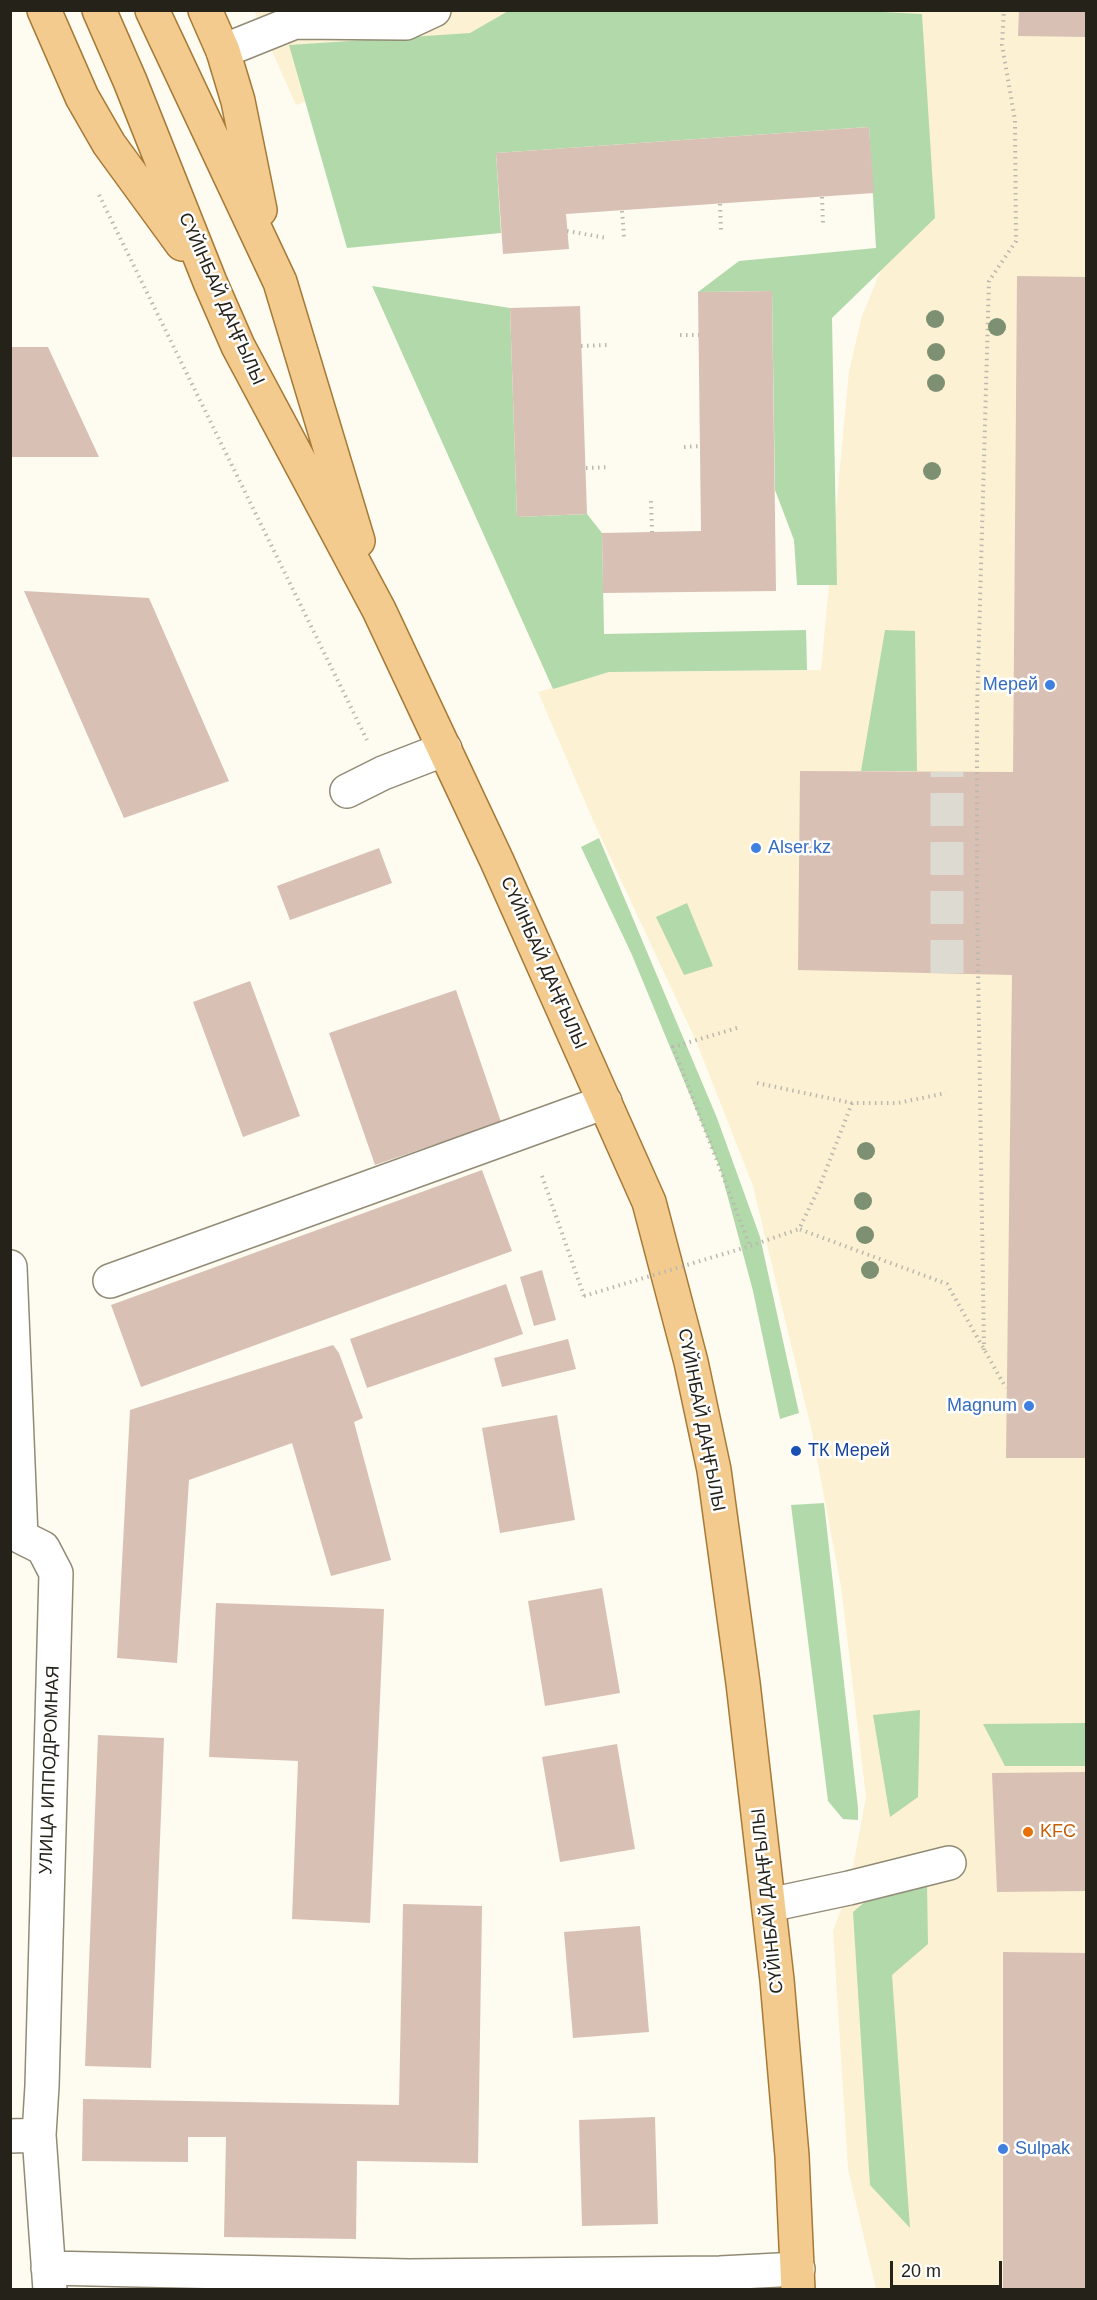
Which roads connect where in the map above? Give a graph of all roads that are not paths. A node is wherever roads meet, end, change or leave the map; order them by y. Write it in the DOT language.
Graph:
graph roads {
  1 [pos="44,10"];
  2 [pos="99,10"];
  3 [pos="152,10"];
  4 [pos="205,10"];
  5 [pos="434,10"];
  6 [pos="223,51"];
  7 [pos="269,256"];
  8 [pos="210,282"];
  9 [pos="379,610"];
  10 [pos="444,749"];
  11 [pos="347,791"];
  12 [pos="605,1102"];
  13 [pos="10,1267"];
  14 [pos="110,1281"];
  15 [pos="16,1537"];
  16 [pos="949,1863"];
  17 [pos="769,1905"];
  18 [pos="25,2135"];
  19 [pos="49,2279"];
  20 [pos="798,2279"];
  1 -- 8 [label="main road"];
  2 -- 8 [label="main road, СҮЙІНБАЙ ДАҢҒЫЛЫ"];
  3 -- 7 [label="main road, СҮЙІНБАЙ ДАҢҒЫЛЫ"];
  4 -- 6 [label="main road"];
  5 -- 6 [label="street"];
  6 -- 7 [label="main road"];
  7 -- 9 [label="main road, СҮЙІНБАЙ ДАҢҒЫЛЫ"];
  8 -- 9 [label="main road, СҮЙІНБАЙ ДАҢҒЫЛЫ"];
  9 -- 10 [label="main road, СҮЙІНБАЙ ДАҢҒЫЛЫ"];
  10 -- 11 [label="street"];
  10 -- 12 [label="main road, СҮЙІНБАЙ ДАҢҒЫЛЫ"];
  12 -- 14 [label="street"];
  12 -- 17 [label="main road, СҮЙІНБАЙ ДАҢҒЫЛЫ"];
  13 -- 15 [label="street, УЛИЦА ИППОДРОМНАЯ"];
  15 -- 18 [label="street, УЛИЦА ИППОДРОМНАЯ"];
  16 -- 17 [label="street"];
  17 -- 20 [label="main road, СҮЙІНБАЙ ДАҢҒЫЛЫ"];
  18 -- 19 [label="street, УЛИЦА ИППОДРОМНАЯ"];
  19 -- 20 [label="street"];
}
